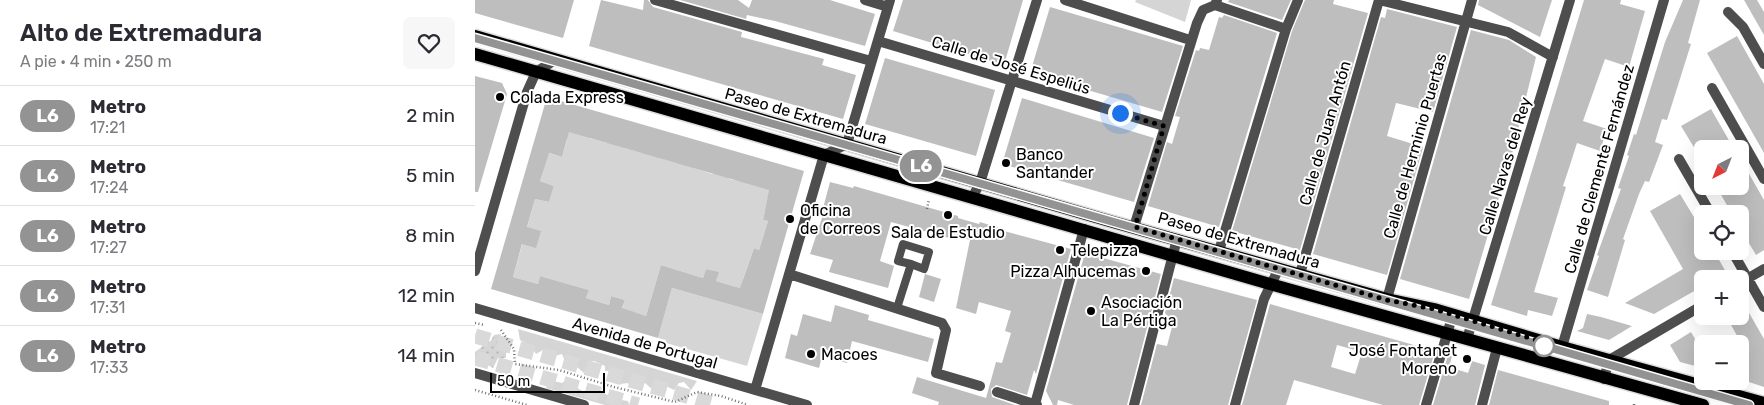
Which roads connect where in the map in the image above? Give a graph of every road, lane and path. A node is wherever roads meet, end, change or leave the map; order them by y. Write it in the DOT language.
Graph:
graph roads {
  1 [pos="655,0"];
  2 [pos="865,0"];
  3 [pos="1037,0"];
  4 [pos="1065,0"];
  5 [pos="1298,0"];
  6 [pos="1379,0"];
  7 [pos="1472,0"];
  8 [pos="1570,0"];
  9 [pos="1665,0"];
  10 [pos="1216,2"];
  11 [pos="889,4"];
  12 [pos="1728,12"];
  13 [pos="1466,20"];
  14 [pos="1286,29"];
  15 [pos="475,36"];
  16 [pos="1191,40"];
  17 [pos="878,41"];
  18 [pos="475,54"];
  19 [pos="1553,58"];
  20 [pos="555,60"];
  21 [pos="871,61"];
  22 [pos="1764,64"];
  23 [pos="536,72"];
  24 [pos="1011,81"];
  25 [pos="1712,88"];
  26 [pos="1164,126"];
  27 [pos="847,144"];
  28 [pos="824,155"];
  29 [pos="1679,159"];
  30 [pos="1764,179"];
  31 [pos="980,183"];
  32 [pos="929,198"];
  33 [pos="972,198"];
  34 [pos="1706,205"];
  35 [pos="927,210"];
  36 [pos="1135,227"];
  37 [pos="1084,229"];
  38 [pos="1177,240"];
  39 [pos="1219,251"];
  40 [pos="1173,255"];
  41 [pos="911,264"];
  42 [pos="1279,268"];
  43 [pos="1764,269"];
  44 [pos="475,271"];
  45 [pos="789,274"];
  46 [pos="1300,274"];
  47 [pos="1749,278"];
  48 [pos="1270,284"];
  49 [pos="1749,287"];
  50 [pos="1387,300"];
  51 [pos="1764,306"];
  52 [pos="475,308"];
  53 [pos="897,308"];
  54 [pos="1694,310"];
  55 [pos="1453,314"];
  56 [pos="1475,321"];
  57 [pos="475,323"];
  58 [pos="485,326"];
  59 [pos="494,328"];
  60 [pos="1447,334"];
  61 [pos="1467,339"];
  62 [pos="1562,347"];
  63 [pos="1497,348"];
  64 [pos="1609,360"];
  65 [pos="475,374"];
  66 [pos="1604,379"];
  67 [pos="980,386"];
  68 [pos="475,390"];
  69 [pos="755,390"];
  70 [pos="997,392"];
  71 [pos="1764,403"];
  72 [pos="527,405"];
  73 [pos="583,405"];
  74 [pos="749,405"];
  75 [pos="807,405"];
  76 [pos="1036,405"];
  77 [pos="1134,405"];
  78 [pos="1235,405"];
  79 [pos="1427,405"];
  80 [pos="1482,405"];
  81 [pos="1703,405"];
  1 -- 21 [label="street"];
  2 -- 11 [label="street"];
  3 -- 24 [label="street"];
  4 -- 16 [label="street"];
  5 -- 14 [label="street"];
  6 -- 13 [label="street"];
  6 -- 46 [label="street, Calle de Juan Antón"];
  7 -- 13 [label="street, Calle de Herminio Puertas"];
  8 -- 19 [label="street, Calle Navas del Rey"];
  9 -- 62 [label="street, Calle de Clemente Fernández"];
  10 -- 14 [label="street"];
  10 -- 16 [label="street"];
  11 -- 17 [label="street"];
  12 -- 22 [label="street"];
  13 -- 19 [label="street"];
  13 -- 50 [label="street, Calle de Herminio Puertas"];
  14 -- 39 [label="street"];
  15 -- 20 [label="main road, Paseo de Extremadura"];
  16 -- 26 [label="street"];
  17 -- 21 [label="street"];
  17 -- 24 [label="street, Calle de José Espeliús"];
  18 -- 23 [label="main road, Paseo de Extremadura"];
  19 -- 56 [label="street, Calle Navas del Rey"];
  20 -- 23 [label="street"];
  20 -- 27 [label="main road, Paseo de Extremadura"];
  21 -- 27 [label="street"];
  23 -- 28 [label="main road, Paseo de Extremadura"];
  23 -- 44 [label="street"];
  24 -- 26 [label="street, Calle de José Espeliús"];
  24 -- 31 [label="street"];
  25 -- 30 [label="street"];
  26 -- 36 [label="street"];
  27 -- 28 [label="street"];
  27 -- 31 [label="main road, Paseo de Extremadura"];
  28 -- 33 [label="main road, Paseo de Extremadura"];
  28 -- 45 [label="street"];
  29 -- 34 [label="street"];
  31 -- 33 [label="street"];
  31 -- 36 [label="main road, Paseo de Extremadura"];
  32 -- 35 [label="path"];
  33 -- 37 [label="main road, Paseo de Extremadura"];
  36 -- 38 [label="main road, Paseo de Extremadura"];
  37 -- 40 [label="main road, Paseo de Extremadura"];
  37 -- 76 [label="street"];
  38 -- 39 [label="main road, Paseo de Extremadura"];
  38 -- 40 [label="street"];
  39 -- 42 [label="main road, Paseo de Extremadura"];
  40 -- 48 [label="main road, Paseo de Extremadura"];
  40 -- 77 [label="street"];
  41 -- 53 [label="lane"];
  42 -- 46 [label="main road, Paseo de Extremadura"];
  42 -- 48 [label="street"];
  43 -- 47 [label="street"];
  45 -- 53 [label="street"];
  45 -- 69 [label="street"];
  46 -- 50 [label="main road, Paseo de Extremadura"];
  48 -- 60 [label="main road, Paseo de Extremadura"];
  48 -- 78 [label="street"];
  49 -- 51 [label="street"];
  50 -- 55 [label="main road, Paseo de Extremadura"];
  52 -- 69 [label="street, Avenida de Portugal"];
  53 -- 67 [label="street"];
  54 -- 64 [label="street"];
  55 -- 56 [label="main road, Paseo de Extremadura"];
  55 -- 60 [label="street"];
  56 -- 61 [label="street, Calle Navas del Rey"];
  56 -- 62 [label="main road, Paseo de Extremadura"];
  57 -- 58 [label="path"];
  59 -- 74 [label="path"];
  60 -- 61 [label="main road, Paseo de Extremadura"];
  60 -- 79 [label="street"];
  61 -- 63 [label="main road, Paseo de Extremadura"];
  62 -- 64 [label="main road, Paseo de Extremadura"];
  63 -- 66 [label="main road, Paseo de Extremadura"];
  63 -- 80 [label="street"];
  64 -- 66 [label="street"];
  64 -- 71 [label="main road, Paseo de Extremadura"];
  65 -- 73 [label="street"];
  66 -- 81 [label="main road, Paseo de Extremadura"];
  68 -- 72 [label="path"];
  69 -- 75 [label="street, Avenida de Portugal"];
  70 -- 76 [label="street"];
}
